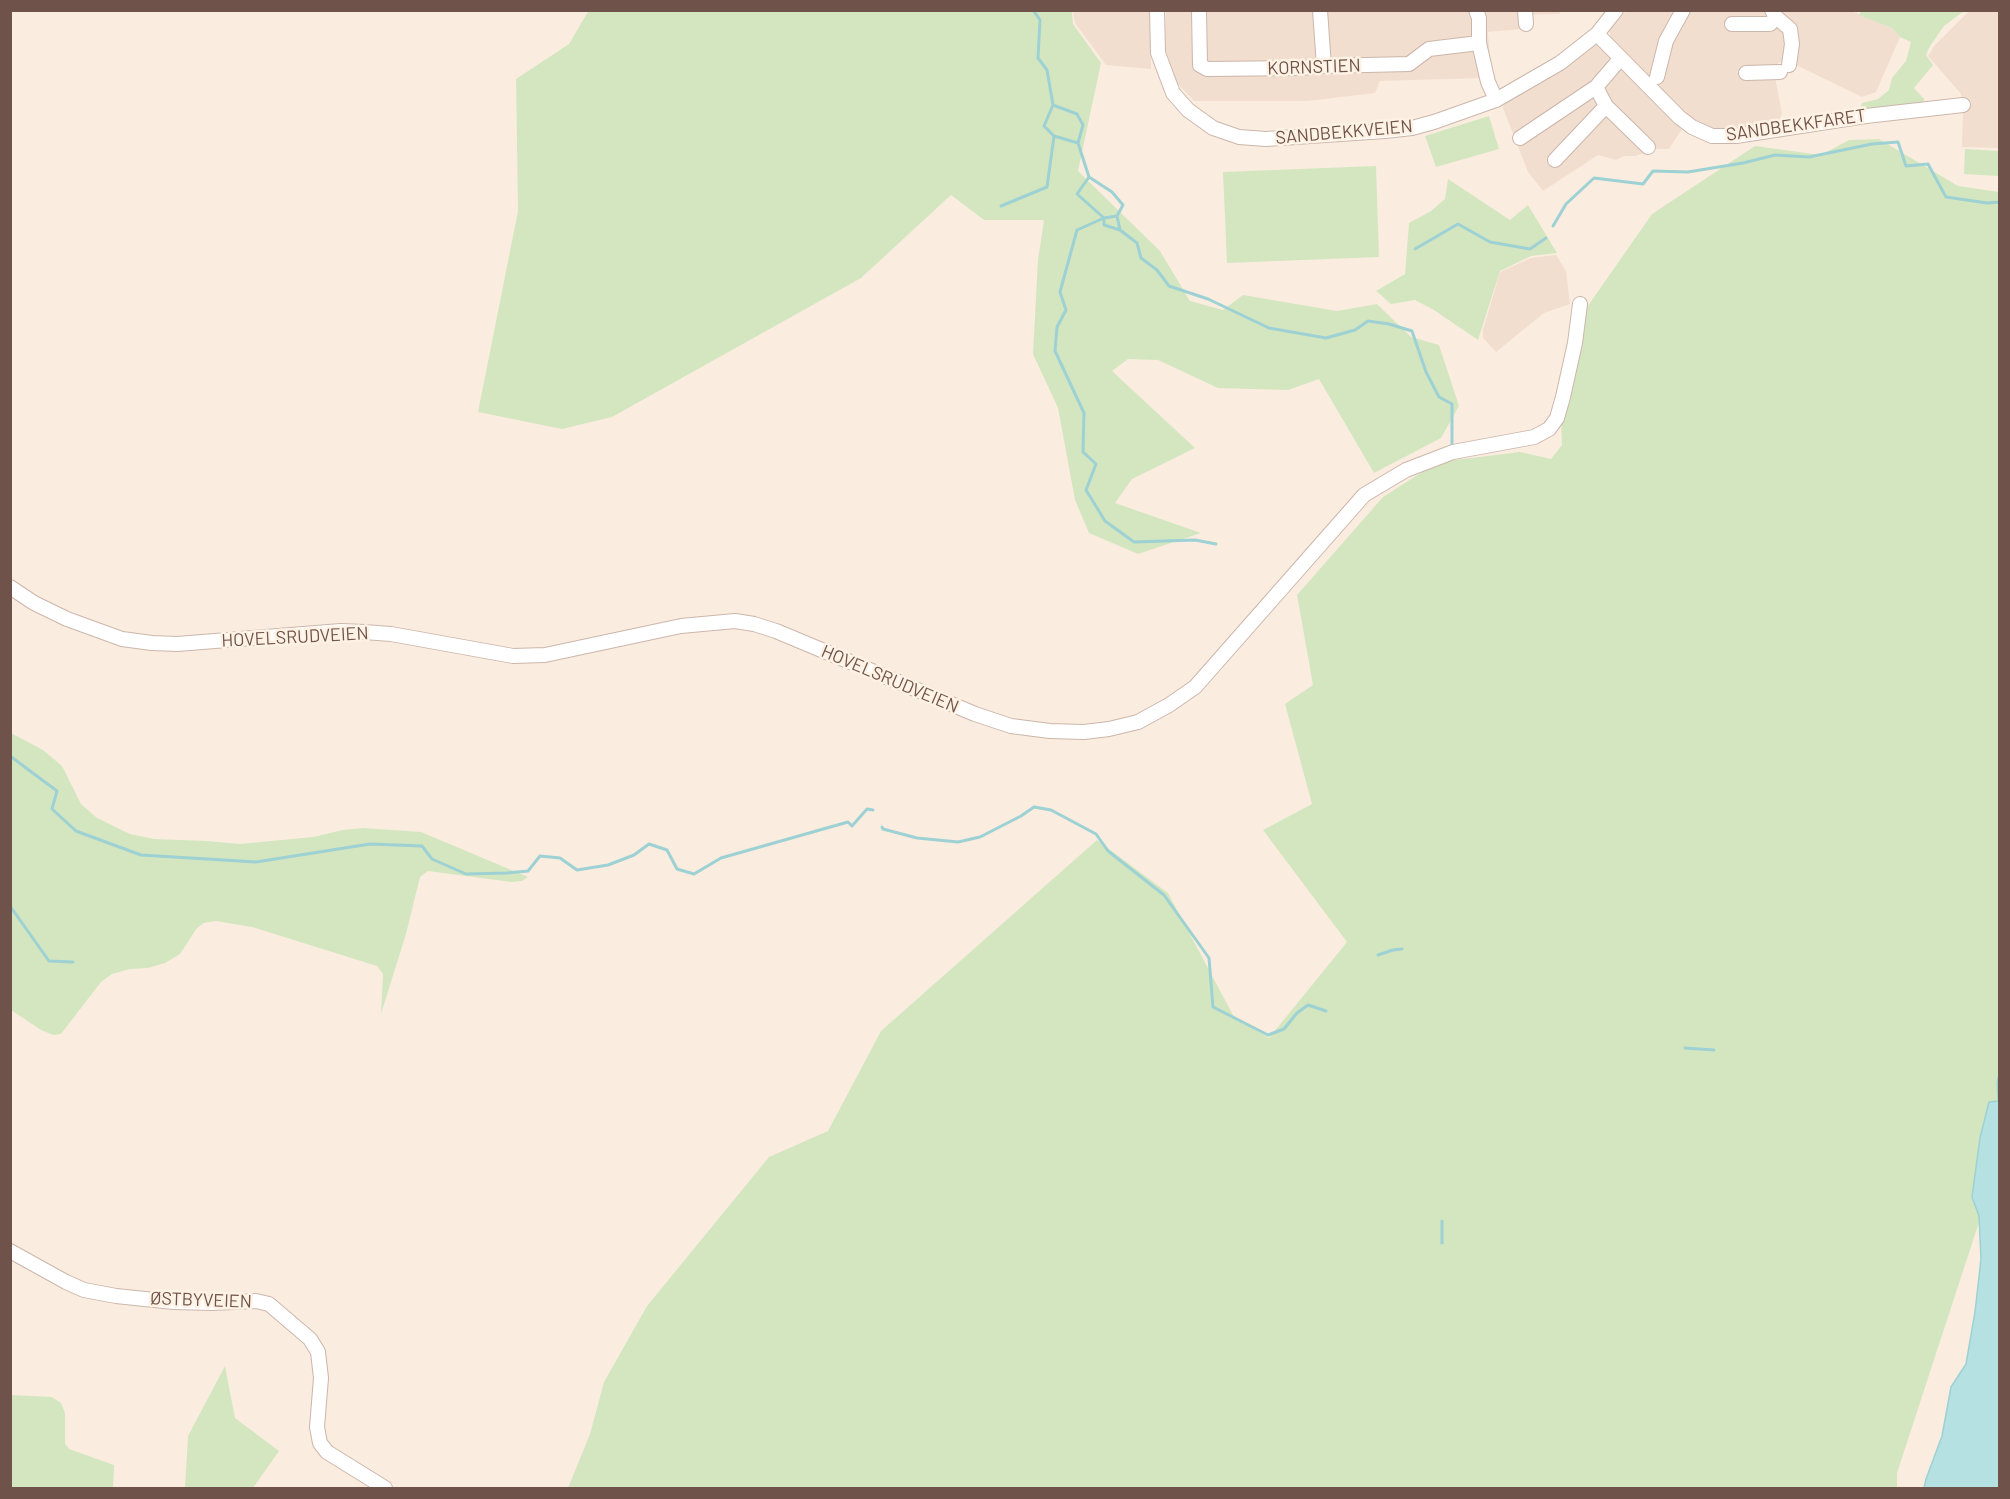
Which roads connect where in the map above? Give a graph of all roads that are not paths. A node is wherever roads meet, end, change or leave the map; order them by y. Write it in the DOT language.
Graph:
graph roads {
  1 [pos="1157,10"];
  2 [pos="1199,10"];
  3 [pos="1320,10"];
  4 [pos="1476,10"];
  5 [pos="1617,10"];
  6 [pos="1683,10"];
  7 [pos="1773,13"];
  8 [pos="1732,24"];
  9 [pos="1597,34"];
  10 [pos="1479,43"];
  11 [pos="1621,58"];
  12 [pos="1324,66"];
  13 [pos="1746,73"];
  14 [pos="1657,77"];
  15 [pos="1596,87"];
  16 [pos="1496,100"];
  17 [pos="1963,105"];
  18 [pos="1606,106"];
  19 [pos="1520,138"];
  20 [pos="1648,147"];
  21 [pos="1555,160"];
  22 [pos="1580,304"];
  23 [pos="10,587"];
  24 [pos="10,1251"];
  25 [pos="385,1488"];
  1 -- 16 [label="street, SANDBEKKVEIEN"];
  2 -- 12 [label="street, KORNSTIEN"];
  3 -- 12 [label="street"];
  4 -- 10 [label="street"];
  5 -- 9 [label="street, SANDBEKKVEIEN"];
  6 -- 14 [label="street"];
  7 -- 8 [label="street"];
  7 -- 13 [label="street"];
  9 -- 11 [label="street, SANDBEKKFARET"];
  9 -- 16 [label="street, SANDBEKKVEIEN"];
  10 -- 12 [label="street, KORNSTIEN"];
  10 -- 16 [label="street"];
  11 -- 15 [label="street"];
  11 -- 17 [label="street, SANDBEKKFARET"];
  15 -- 18 [label="street"];
  15 -- 19 [label="street"];
  18 -- 20 [label="street"];
  18 -- 21 [label="street"];
  22 -- 23 [label="street, HOVELSRUDVEIEN"];
  24 -- 25 [label="street, ØSTBYVEIEN"];
}
